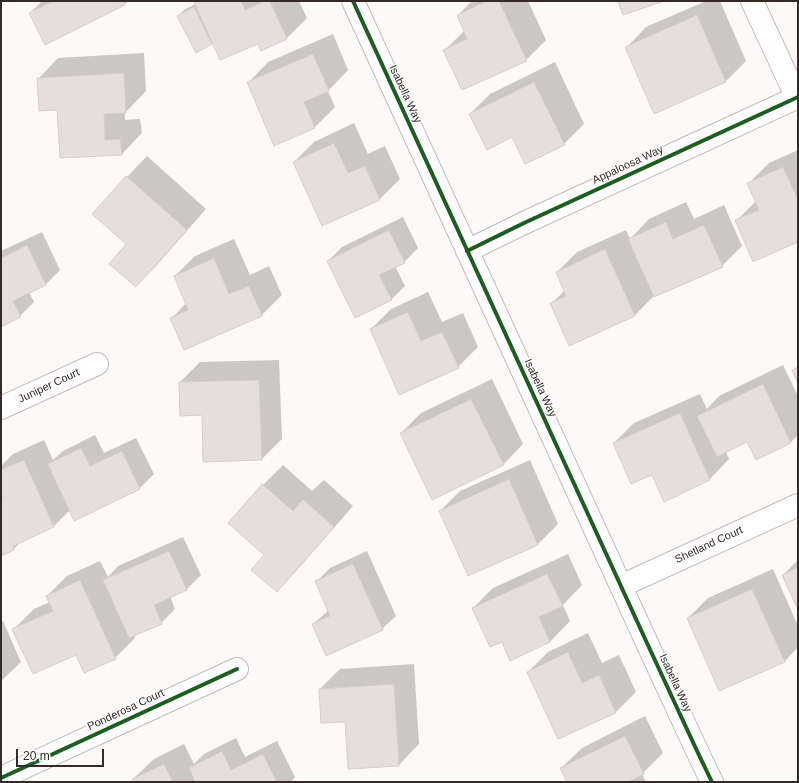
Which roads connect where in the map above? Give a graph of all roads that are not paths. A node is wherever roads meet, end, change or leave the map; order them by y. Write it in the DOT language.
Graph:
graph roads {
  1 [pos="353,1"];
  2 [pos="752,1"];
  3 [pos="798,98"];
  4 [pos="467,251"];
  5 [pos="97,364"];
  6 [pos="1,408"];
  7 [pos="798,504"];
  8 [pos="621,586"];
  9 [pos="237,669"];
  10 [pos="1,778"];
  11 [pos="712,782"];
  1 -- 4 [label="street, Isabella Way"];
  2 -- 3 [label="street"];
  3 -- 4 [label="street, Appaloosa Way"];
  4 -- 8 [label="street, Isabella Way"];
  5 -- 6 [label="street, Juniper Court"];
  7 -- 8 [label="street, Shetland Court"];
  8 -- 11 [label="street, Isabella Way"];
  9 -- 10 [label="street, Ponderosa Court"];
}
